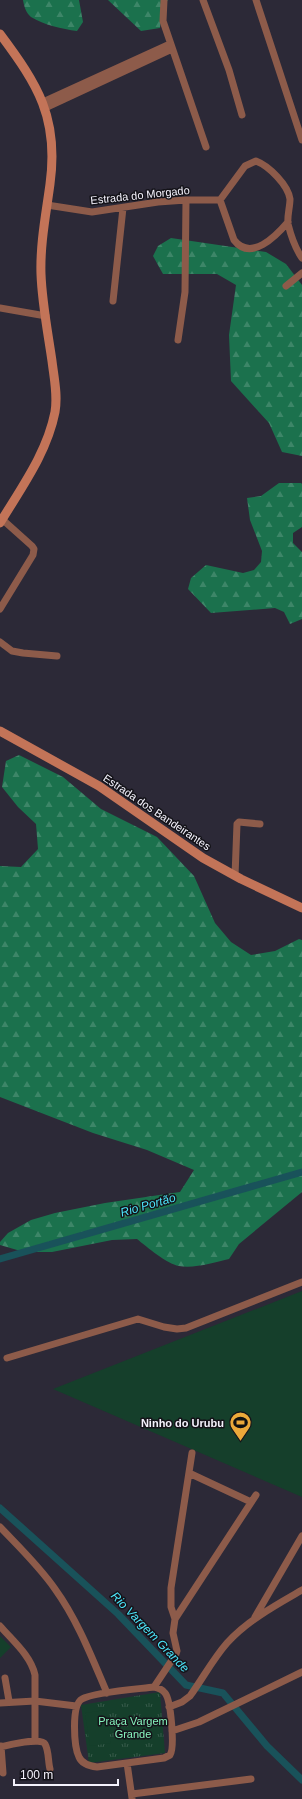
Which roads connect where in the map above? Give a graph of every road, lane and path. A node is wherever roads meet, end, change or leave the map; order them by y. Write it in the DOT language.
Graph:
graph roads {
  1 [pos="164,0"];
  2 [pos="203,0"];
  3 [pos="256,0"];
  4 [pos="0,34"];
  5 [pos="171,47"];
  6 [pos="44,105"];
  7 [pos="242,115"];
  8 [pos="302,140"];
  9 [pos="206,147"];
  10 [pos="186,200"];
  11 [pos="220,200"];
  12 [pos="47,205"];
  13 [pos="123,208"];
  14 [pos="288,222"];
  15 [pos="302,258"];
  16 [pos="302,274"];
  17 [pos="286,286"];
  18 [pos="113,301"];
  19 [pos="0,308"];
  20 [pos="46,316"];
  21 [pos="178,340"];
  22 [pos="1,521"];
  23 [pos="0,609"];
  24 [pos="0,642"];
  25 [pos="57,656"];
  26 [pos="0,731"];
  27 [pos="260,824"];
  28 [pos="235,876"];
  29 [pos="302,908"];
  30 [pos="302,1282"];
  31 [pos="7,1358"];
  32 [pos="192,1453"];
  33 [pos="189,1474"];
  34 [pos="256,1494"];
  35 [pos="251,1502"];
  36 [pos="0,1527"];
  37 [pos="302,1536"];
  38 [pos="302,1590"];
  39 [pos="175,1619"];
  40 [pos="254,1619"];
  41 [pos="0,1626"];
  42 [pos="302,1672"];
  43 [pos="5,1678"];
  44 [pos="154,1687"];
  45 [pos="107,1693"];
  46 [pos="9,1701"];
  47 [pos="35,1701"];
  48 [pos="0,1703"];
  49 [pos="76,1706"];
  50 [pos="169,1707"];
  51 [pos="172,1731"];
  52 [pos="35,1741"];
  53 [pos="0,1746"];
  54 [pos="127,1763"];
  55 [pos="50,1769"];
  56 [pos="3,1773"];
  57 [pos="251,1779"];
  58 [pos="132,1797"];
  1 -- 5 [label="street"];
  2 -- 7 [label="street"];
  3 -- 8 [label="street"];
  4 -- 6 [label="main road"];
  5 -- 6 [label="street"];
  5 -- 9 [label="street"];
  6 -- 12 [label="main road"];
  10 -- 11 [label="street, Estrada do Morgado"];
  10 -- 13 [label="street, Estrada do Morgado"];
  10 -- 21 [label="street"];
  11 -- 14 [label="street"];
  11 -- 14 [label="street"];
  12 -- 13 [label="street, Estrada do Morgado"];
  12 -- 20 [label="main road"];
  13 -- 18 [label="street"];
  14 -- 15 [label="street"];
  16 -- 17 [label="street"];
  19 -- 20 [label="street"];
  20 -- 22 [label="main road"];
  22 -- 23 [label="street"];
  24 -- 25 [label="street"];
  26 -- 28 [label="main road, Estrada dos Bandeirantes"];
  27 -- 28 [label="street"];
  28 -- 29 [label="main road, Estrada dos Bandeirantes"];
  30 -- 31 [label="street"];
  32 -- 33 [label="street"];
  33 -- 35 [label="street"];
  33 -- 39 [label="street"];
  34 -- 35 [label="street"];
  35 -- 39 [label="street"];
  36 -- 45 [label="street"];
  37 -- 40 [label="street"];
  38 -- 40 [label="street"];
  39 -- 44 [label="street"];
  40 -- 50 [label="street"];
  41 -- 47 [label="street"];
  42 -- 51 [label="street"];
  43 -- 46 [label="street"];
  44 -- 45 [label="street"];
  44 -- 50 [label="street"];
  45 -- 49 [label="street"];
  46 -- 47 [label="street"];
  46 -- 48 [label="street"];
  47 -- 49 [label="street"];
  47 -- 52 [label="street"];
  49 -- 54 [label="street"];
  50 -- 51 [label="street"];
  51 -- 54 [label="street"];
  52 -- 53 [label="street"];
  52 -- 55 [label="street"];
  53 -- 56 [label="street"];
  54 -- 58 [label="street"];
  57 -- 58 [label="street"];
}
